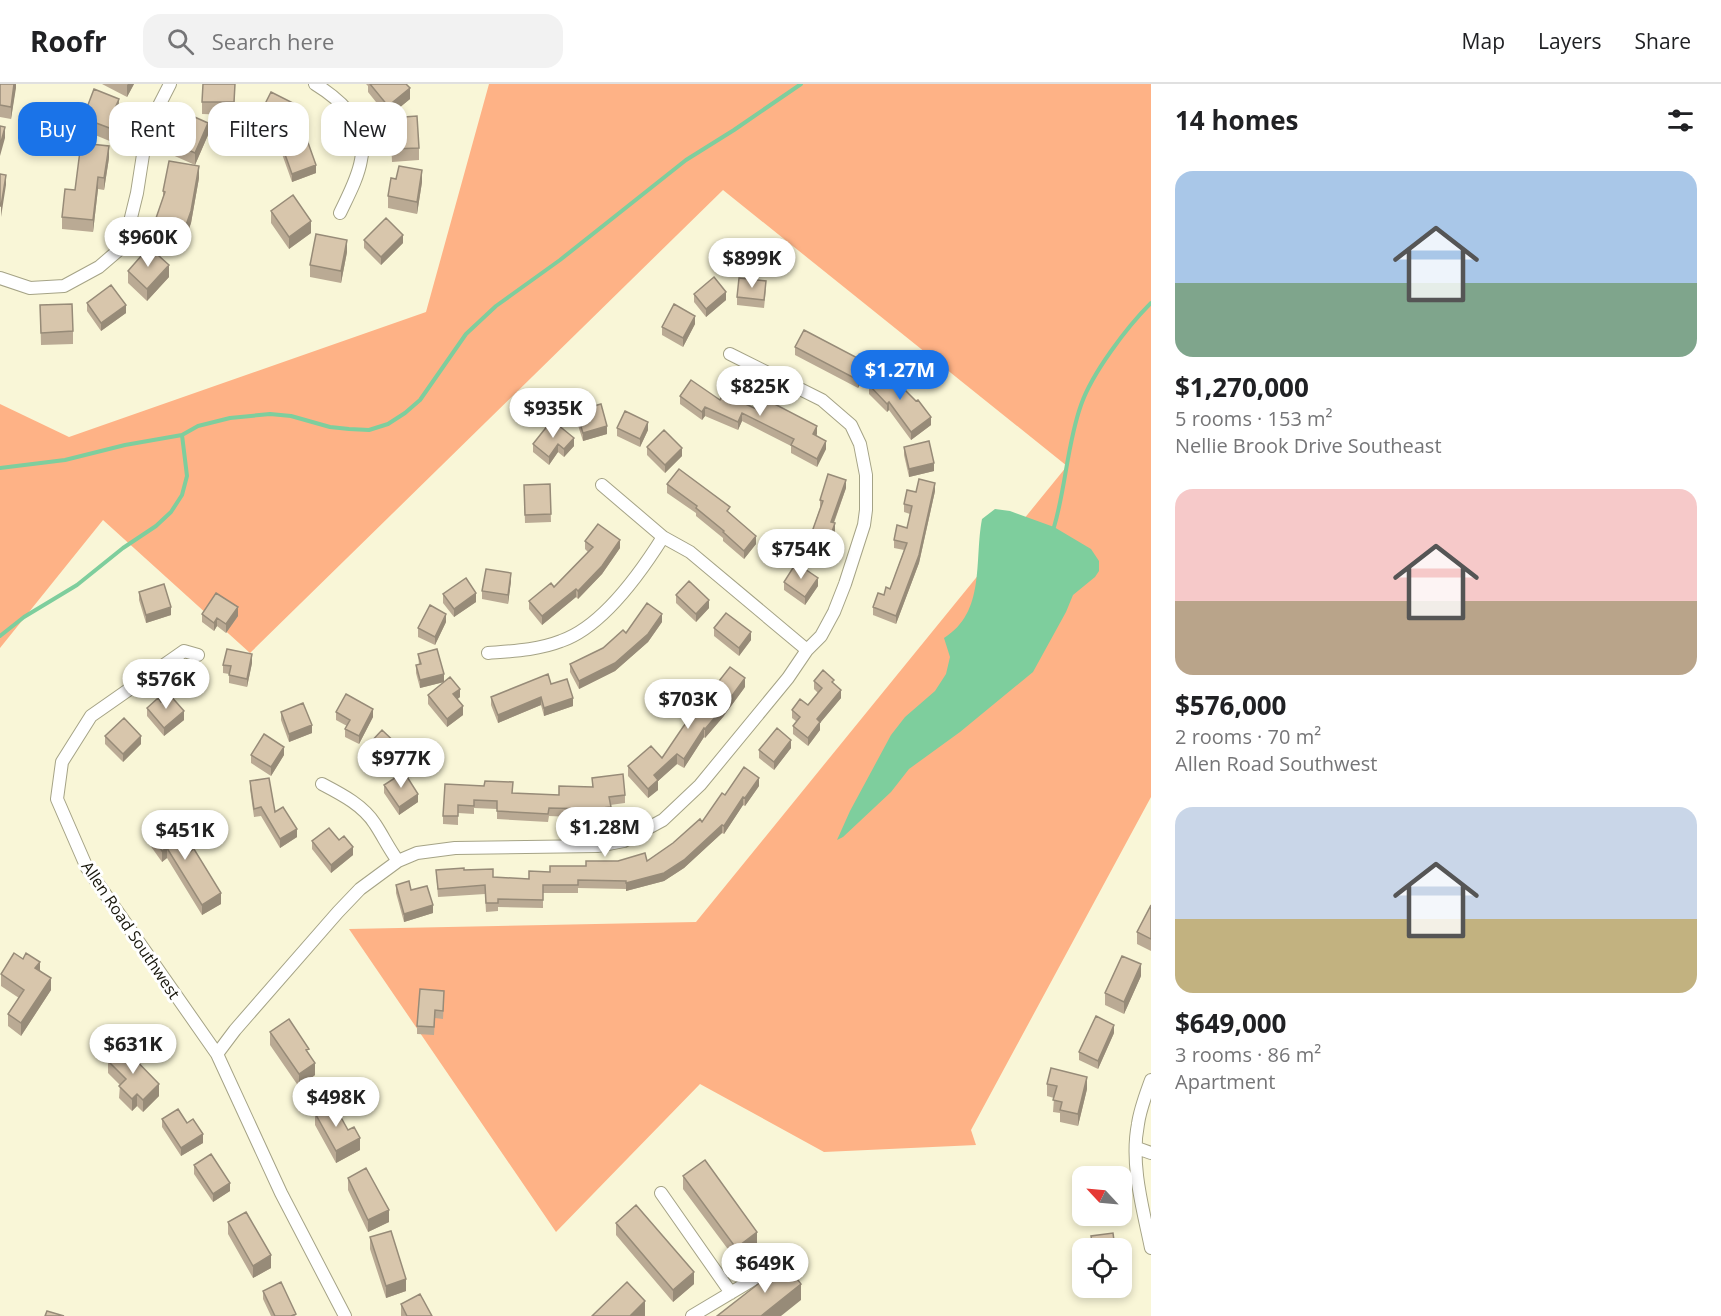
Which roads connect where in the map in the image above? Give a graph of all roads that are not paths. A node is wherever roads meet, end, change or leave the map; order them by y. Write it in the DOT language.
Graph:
graph roads {
  1 [pos="170,84"];
  2 [pos="315,84"];
  3 [pos="340,213"];
  4 [pos="0,278"];
  5 [pos="730,354"];
  6 [pos="602,485"];
  7 [pos="663,537"];
  8 [pos="807,650"];
  9 [pos="488,653"];
  10 [pos="198,655"];
  11 [pos="322,784"];
  12 [pos="398,861"];
  13 [pos="218,1054"];
  14 [pos="1151,1080"];
  15 [pos="1137,1148"];
  16 [pos="1151,1153"];
  17 [pos="661,1193"];
  18 [pos="1151,1248"];
  19 [pos="774,1267"];
  20 [pos="731,1293"];
  21 [pos="345,1316"];
  22 [pos="692,1316"];
  1 -- 4 [label="street"];
  2 -- 3 [label="street"];
  5 -- 8 [label="street"];
  6 -- 7 [label="street"];
  7 -- 8 [label="street"];
  7 -- 9 [label="street"];
  8 -- 12 [label="street"];
  10 -- 13 [label="street, Allen Road Southwest"];
  11 -- 12 [label="street"];
  12 -- 13 [label="street"];
  13 -- 21 [label="street, Allen Road Southwest"];
  14 -- 15 [label="street"];
  15 -- 16 [label="street"];
  15 -- 18 [label="street"];
  17 -- 20 [label="street"];
  19 -- 20 [label="street"];
  20 -- 22 [label="street"];
}
